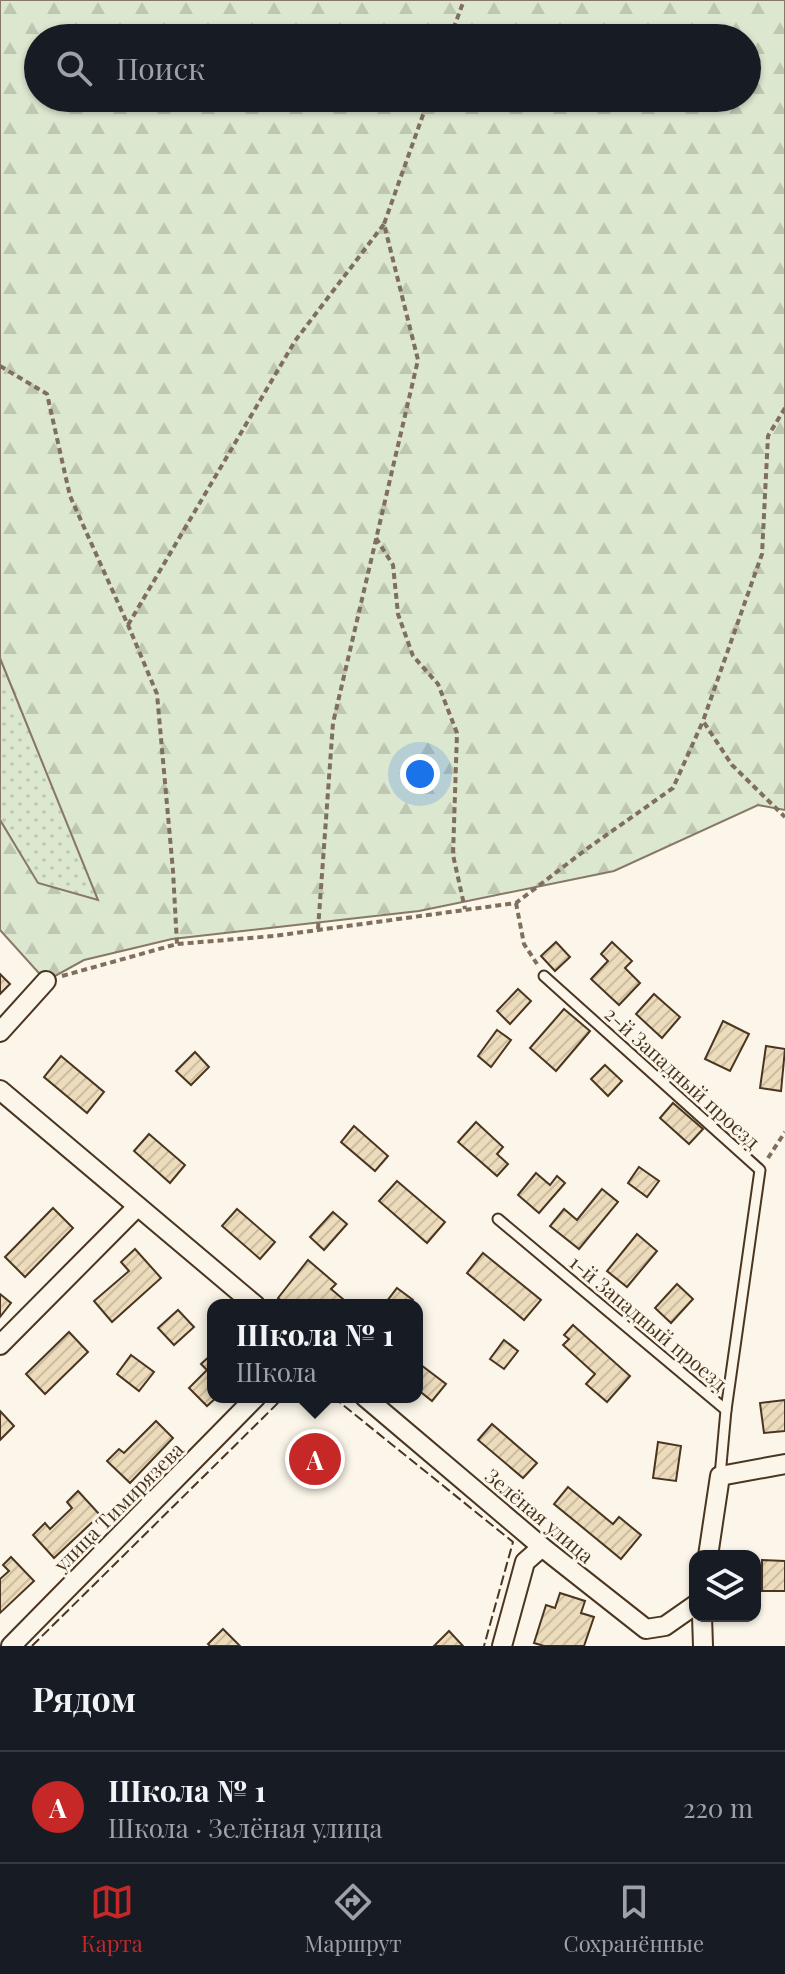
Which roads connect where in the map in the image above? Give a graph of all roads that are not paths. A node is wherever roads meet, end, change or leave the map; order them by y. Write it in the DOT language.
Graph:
graph roads {
  1 [pos="544,976"];
  2 [pos="46,981"];
  3 [pos="0,1032"];
  4 [pos="0,1090"];
  5 [pos="137,1207"];
  6 [pos="498,1219"];
  7 [pos="248,1299"];
  8 [pos="0,1345"];
  9 [pos="250,1403"];
  10 [pos="372,1403"];
  11 [pos="726,1410"];
  12 [pos="785,1464"];
  13 [pos="720,1476"];
  14 [pos="542,1547"];
  15 [pos="709,1550"];
  16 [pos="689,1609"];
  17 [pos="702,1622"];
  18 [pos="11,1646"];
  19 [pos="502,1646"];
  20 [pos="703,1646"];
  1 -- 11 [label="lane, 2-й Западный проезд"];
  2 -- 3 [label="street"];
  4 -- 5 [label="street"];
  5 -- 7 [label="street"];
  5 -- 8 [label="street"];
  6 -- 11 [label="lane, 1-й Западный проезд"];
  9 -- 18 [label="street, улица Тимирязева"];
  10 -- 14 [label="street, Зелёная улица"];
  11 -- 13 [label="lane, 1-й Западный проезд"];
  12 -- 13 [label="street"];
  13 -- 15 [label="street"];
  14 -- 16 [label="street, Зелёная улица"];
  14 -- 19 [label="street"];
  17 -- 20 [label="street"];
}
